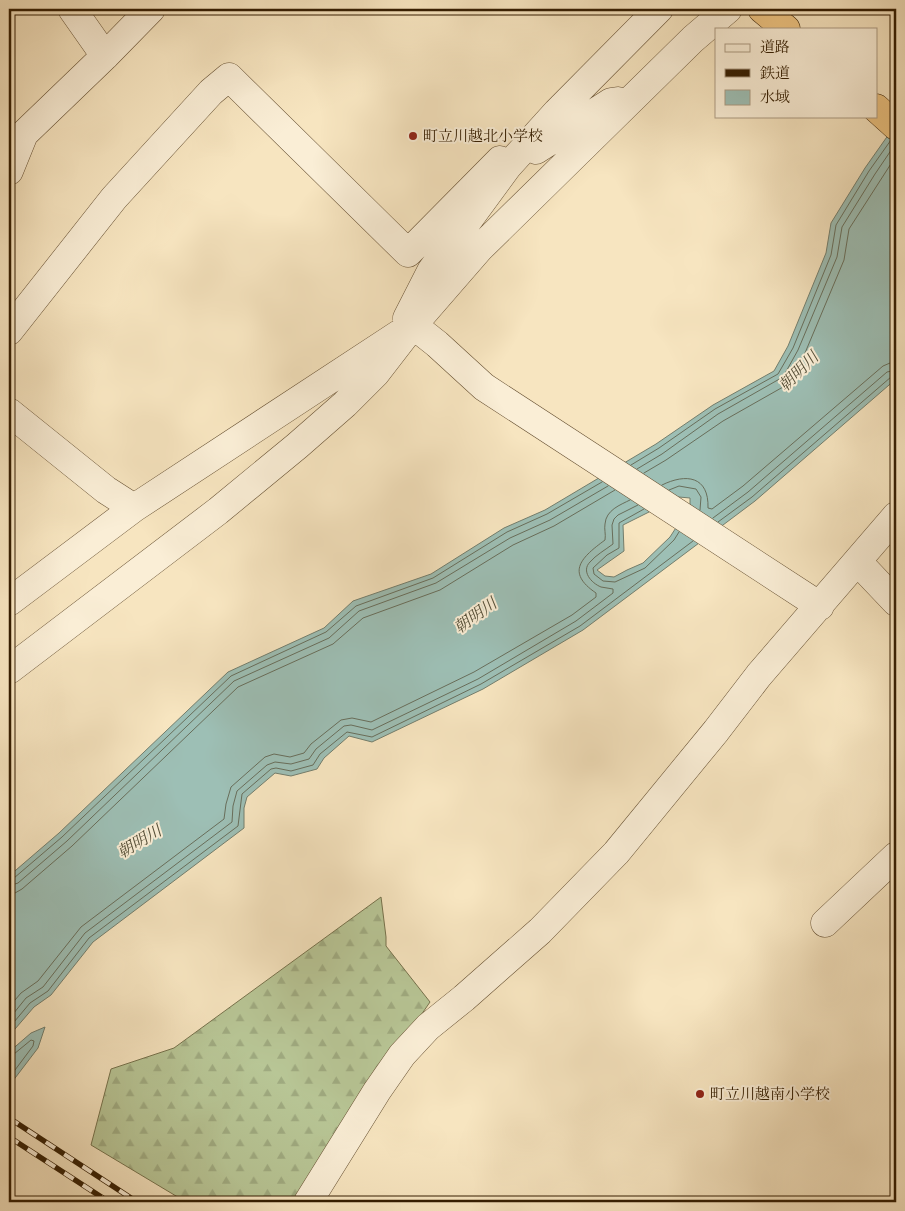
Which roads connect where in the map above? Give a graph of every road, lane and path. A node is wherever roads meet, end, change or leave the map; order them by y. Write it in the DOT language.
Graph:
graph roads {
  1 [pos="72,9"];
  2 [pos="151,9"];
  3 [pos="659,9"];
  4 [pos="728,9"];
  5 [pos="762,9"];
  6 [pos="785,28"];
  7 [pos="105,56"];
  8 [pos="633,99"];
  9 [pos="878,110"];
  10 [pos="896,126"];
  11 [pos="508,166"];
  12 [pos="9,171"];
  13 [pos="413,325"];
  14 [pos="9,332"];
  15 [pos="9,412"];
  16 [pos="134,508"];
  17 [pos="896,516"];
  18 [pos="858,562"];
  19 [pos="9,602"];
  20 [pos="896,602"];
  21 [pos="820,606"];
  22 [pos="9,670"];
  23 [pos="896,856"];
  24 [pos="825,923"];
  25 [pos="308,1202"];
  1 -- 7 [label="street"];
  2 -- 7 [label="street"];
  3 -- 11 [label="street"];
  4 -- 8 [label="street"];
  5 -- 6 [label="highway"];
  7 -- 12 [label="street"];
  8 -- 11 [label="street"];
  8 -- 13 [label="street"];
  9 -- 10 [label="highway"];
  11 -- 13 [label="street"];
  11 -- 14 [label="street"];
  13 -- 16 [label="street"];
  13 -- 21 [label="street"];
  13 -- 22 [label="street"];
  15 -- 16 [label="street"];
  16 -- 19 [label="street"];
  17 -- 18 [label="street"];
  18 -- 20 [label="street"];
  18 -- 21 [label="street"];
  21 -- 25 [label="street"];
  23 -- 24 [label="street"];
}
